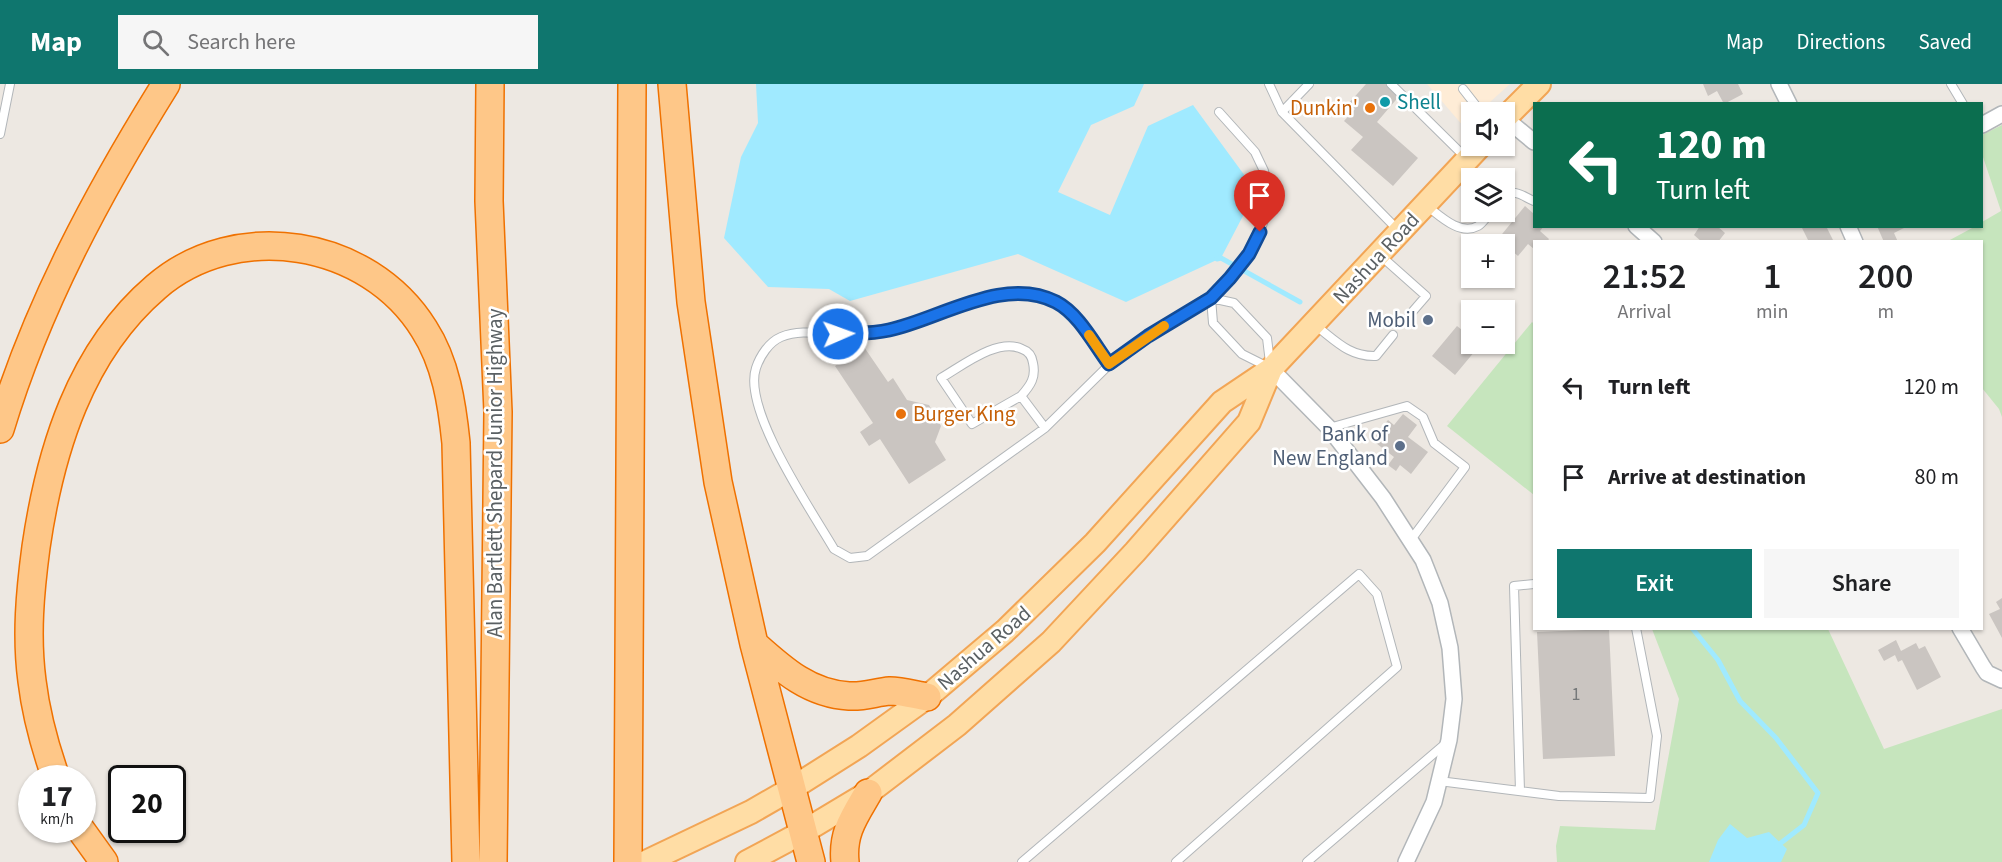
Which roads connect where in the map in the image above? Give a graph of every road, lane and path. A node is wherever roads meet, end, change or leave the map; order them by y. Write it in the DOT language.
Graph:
graph roads {
  1 [pos="10,84"];
  2 [pos="166,84"];
  3 [pos="490,84"];
  4 [pos="632,84"];
  5 [pos="672,84"];
  6 [pos="1269,84"];
  7 [pos="1309,84"];
  8 [pos="1539,84"];
  9 [pos="1779,84"];
  10 [pos="1951,84"];
  11 [pos="1393,86"];
  12 [pos="1462,89"];
  13 [pos="1473,102"];
  14 [pos="1788,102"];
  15 [pos="1962,102"];
  16 [pos="1515,108"];
  17 [pos="1219,112"];
  18 [pos="1282,112"];
  19 [pos="2002,114"];
  20 [pos="1983,124"];
  21 [pos="1515,126"];
  22 [pos="0,134"];
  23 [pos="1461,141"];
  24 [pos="1533,141"];
  25 [pos="1470,156"];
  26 [pos="1515,192"];
  27 [pos="1533,201"];
  28 [pos="1426,205"];
  29 [pos="1482,222"];
  30 [pos="1638,228"];
  31 [pos="1400,232"];
  32 [pos="1652,240"];
  33 [pos="1380,255"];
  34 [pos="1211,298"];
  35 [pos="1413,311"];
  36 [pos="1313,324"];
  37 [pos="1393,335"];
  38 [pos="1109,364"];
  39 [pos="1271,369"];
  40 [pos="1021,396"];
  41 [pos="1045,428"];
  42 [pos="1329,428"];
  43 [pos="0,429"];
  44 [pos="1410,541"];
  45 [pos="1533,584"];
  46 [pos="1636,630"];
  47 [pos="1961,630"];
  48 [pos="753,644"];
  49 [pos="2001,680"];
  50 [pos="927,697"];
  51 [pos="1449,740"];
  52 [pos="53,765"];
  53 [pos="1439,781"];
  54 [pos="791,789"];
  55 [pos="1520,791"];
  56 [pos="868,793"];
  57 [pos="803,832"];
  58 [pos="90,843"];
  59 [pos="104,862"];
  60 [pos="466,862"];
  61 [pos="493,862"];
  62 [pos="628,862"];
  63 [pos="646,862"];
  64 [pos="747,862"];
  65 [pos="811,862"];
  66 [pos="845,862"];
  67 [pos="1022,862"];
  68 [pos="1176,862"];
  69 [pos="1307,862"];
  70 [pos="1406,862"];
  1 -- 22 [label="lane"];
  2 -- 43 [label="highway"];
  3 -- 61 [label="highway, Alan Bartlett Shepard Junior Highway"];
  4 -- 62 [label="highway"];
  5 -- 48 [label="highway"];
  6 -- 18 [label="lane"];
  7 -- 18 [label="lane"];
  8 -- 16 [label="main road"];
  9 -- 14 [label="street"];
  10 -- 15 [label="lane"];
  11 -- 23 [label="lane"];
  12 -- 13 [label="lane"];
  17 -- 34 [label="lane"];
  18 -- 31 [label="lane"];
  19 -- 20 [label="street"];
  21 -- 24 [label="street"];
  25 -- 28 [label="main road, Nashua Road"];
  26 -- 27 [label="lane"];
  28 -- 29 [label="lane"];
  28 -- 31 [label="main road, Nashua Road"];
  30 -- 32 [label="street"];
  31 -- 33 [label="main road, Nashua Road"];
  33 -- 35 [label="lane"];
  33 -- 36 [label="main road, Nashua Road"];
  34 -- 38 [label="lane"];
  34 -- 39 [label="lane"];
  34 -- 39 [label="lane"];
  36 -- 37 [label="lane"];
  36 -- 39 [label="main road, Nashua Road"];
  38 -- 41 [label="lane"];
  38 -- 41 [label="lane"];
  39 -- 42 [label="street"];
  39 -- 50 [label="main road, Nashua Road"];
  39 -- 56 [label="main road, Nashua Road"];
  40 -- 40 [label="lane"];
  40 -- 41 [label="lane"];
  42 -- 44 [label="street"];
  42 -- 44 [label="lane"];
  44 -- 51 [label="street"];
  45 -- 55 [label="lane"];
  46 -- 55 [label="lane"];
  47 -- 49 [label="street"];
  48 -- 50 [label="highway"];
  48 -- 54 [label="highway"];
  50 -- 54 [label="main road, Nashua Road"];
  51 -- 53 [label="street"];
  51 -- 69 [label="lane"];
  52 -- 60 [label="highway"];
  53 -- 55 [label="lane"];
  53 -- 70 [label="street"];
  54 -- 57 [label="highway"];
  54 -- 63 [label="main road, Nashua Road"];
  56 -- 57 [label="main road, Nashua Road"];
  56 -- 66 [label="highway"];
  57 -- 64 [label="main road, Nashua Road"];
  57 -- 65 [label="highway"];
  58 -- 59 [label="highway"];
  67 -- 68 [label="lane"];
}
